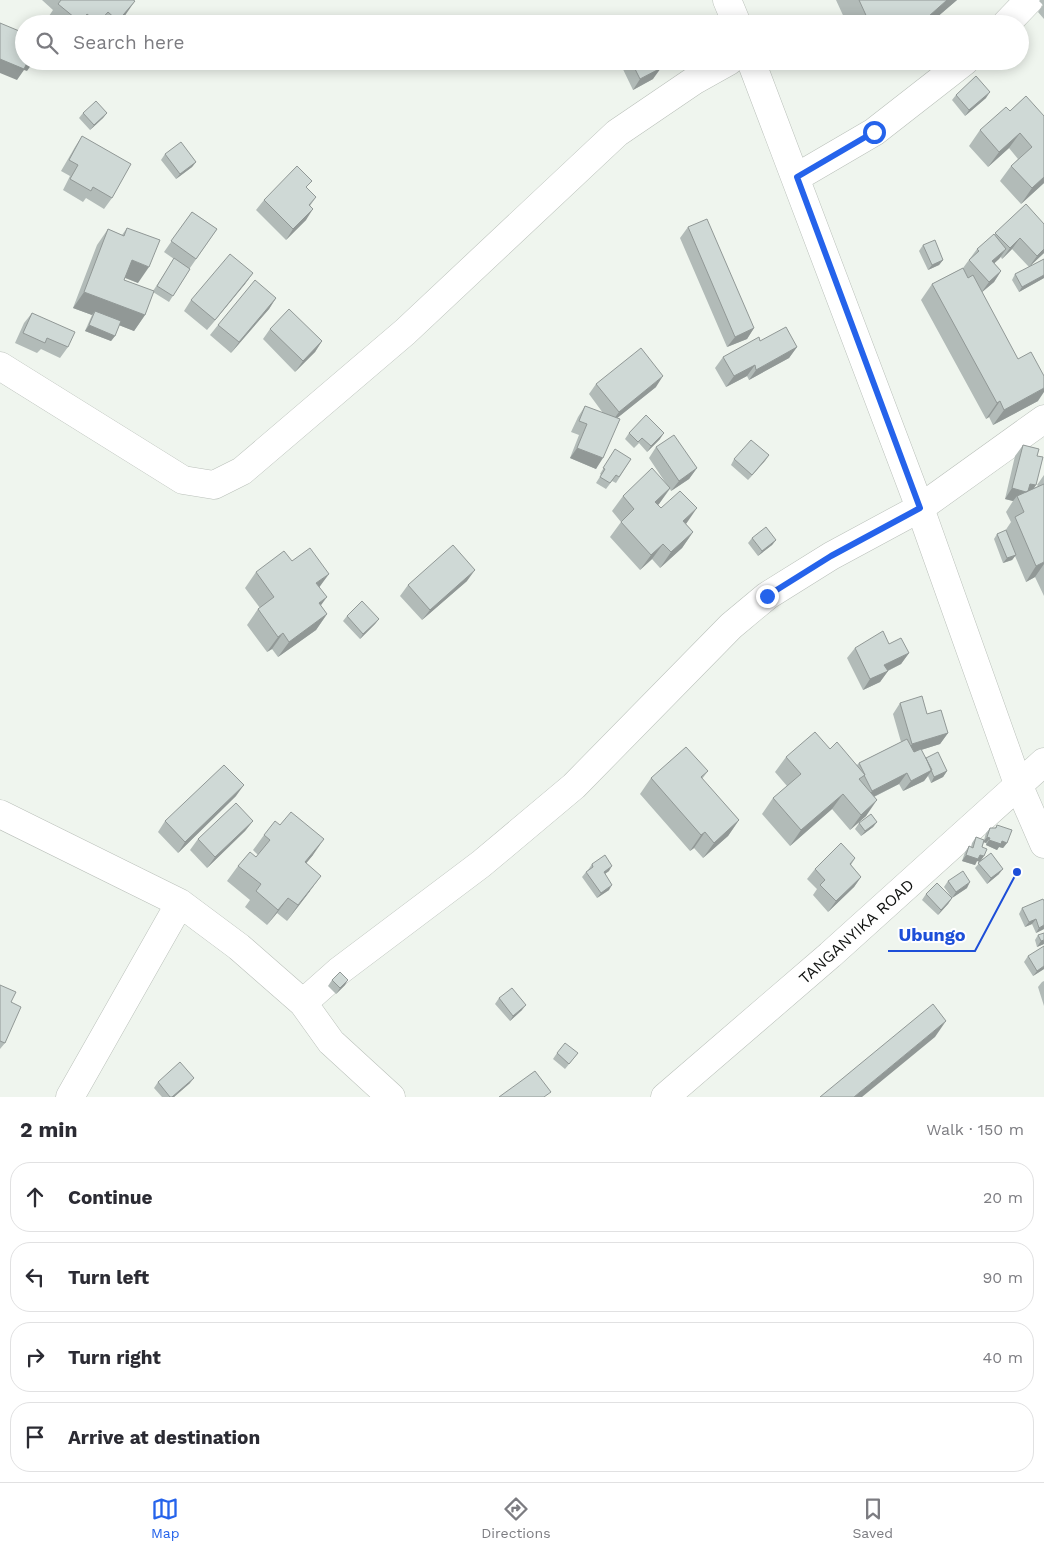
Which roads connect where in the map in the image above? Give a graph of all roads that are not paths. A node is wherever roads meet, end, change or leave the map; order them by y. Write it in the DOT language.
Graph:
graph roads {
  1 [pos="727,0"];
  2 [pos="1029,0"];
  3 [pos="733,15"];
  4 [pos="1015,15"];
  5 [pos="713,70"];
  6 [pos="755,70"];
  7 [pos="956,70"];
  8 [pos="797,177"];
  9 [pos="0,366"];
  10 [pos="1044,419"];
  11 [pos="920,508"];
  12 [pos="1044,762"];
  13 [pos="1018,784"];
  14 [pos="0,814"];
  15 [pos="1044,844"];
  16 [pos="180,903"];
  17 [pos="303,1003"];
  18 [pos="70,1097"];
  19 [pos="391,1097"];
  20 [pos="665,1097"];
  1 -- 3 [label="street"];
  2 -- 4 [label="street"];
  5 -- 9 [label="street"];
  6 -- 8 [label="street"];
  7 -- 8 [label="street"];
  8 -- 11 [label="street"];
  10 -- 11 [label="street"];
  11 -- 13 [label="street"];
  11 -- 17 [label="street"];
  12 -- 13 [label="street, TANGANYIKA ROAD"];
  13 -- 15 [label="street"];
  13 -- 20 [label="street, TANGANYIKA ROAD"];
  14 -- 16 [label="street"];
  16 -- 17 [label="street"];
  16 -- 18 [label="street"];
  17 -- 19 [label="street"];
}
